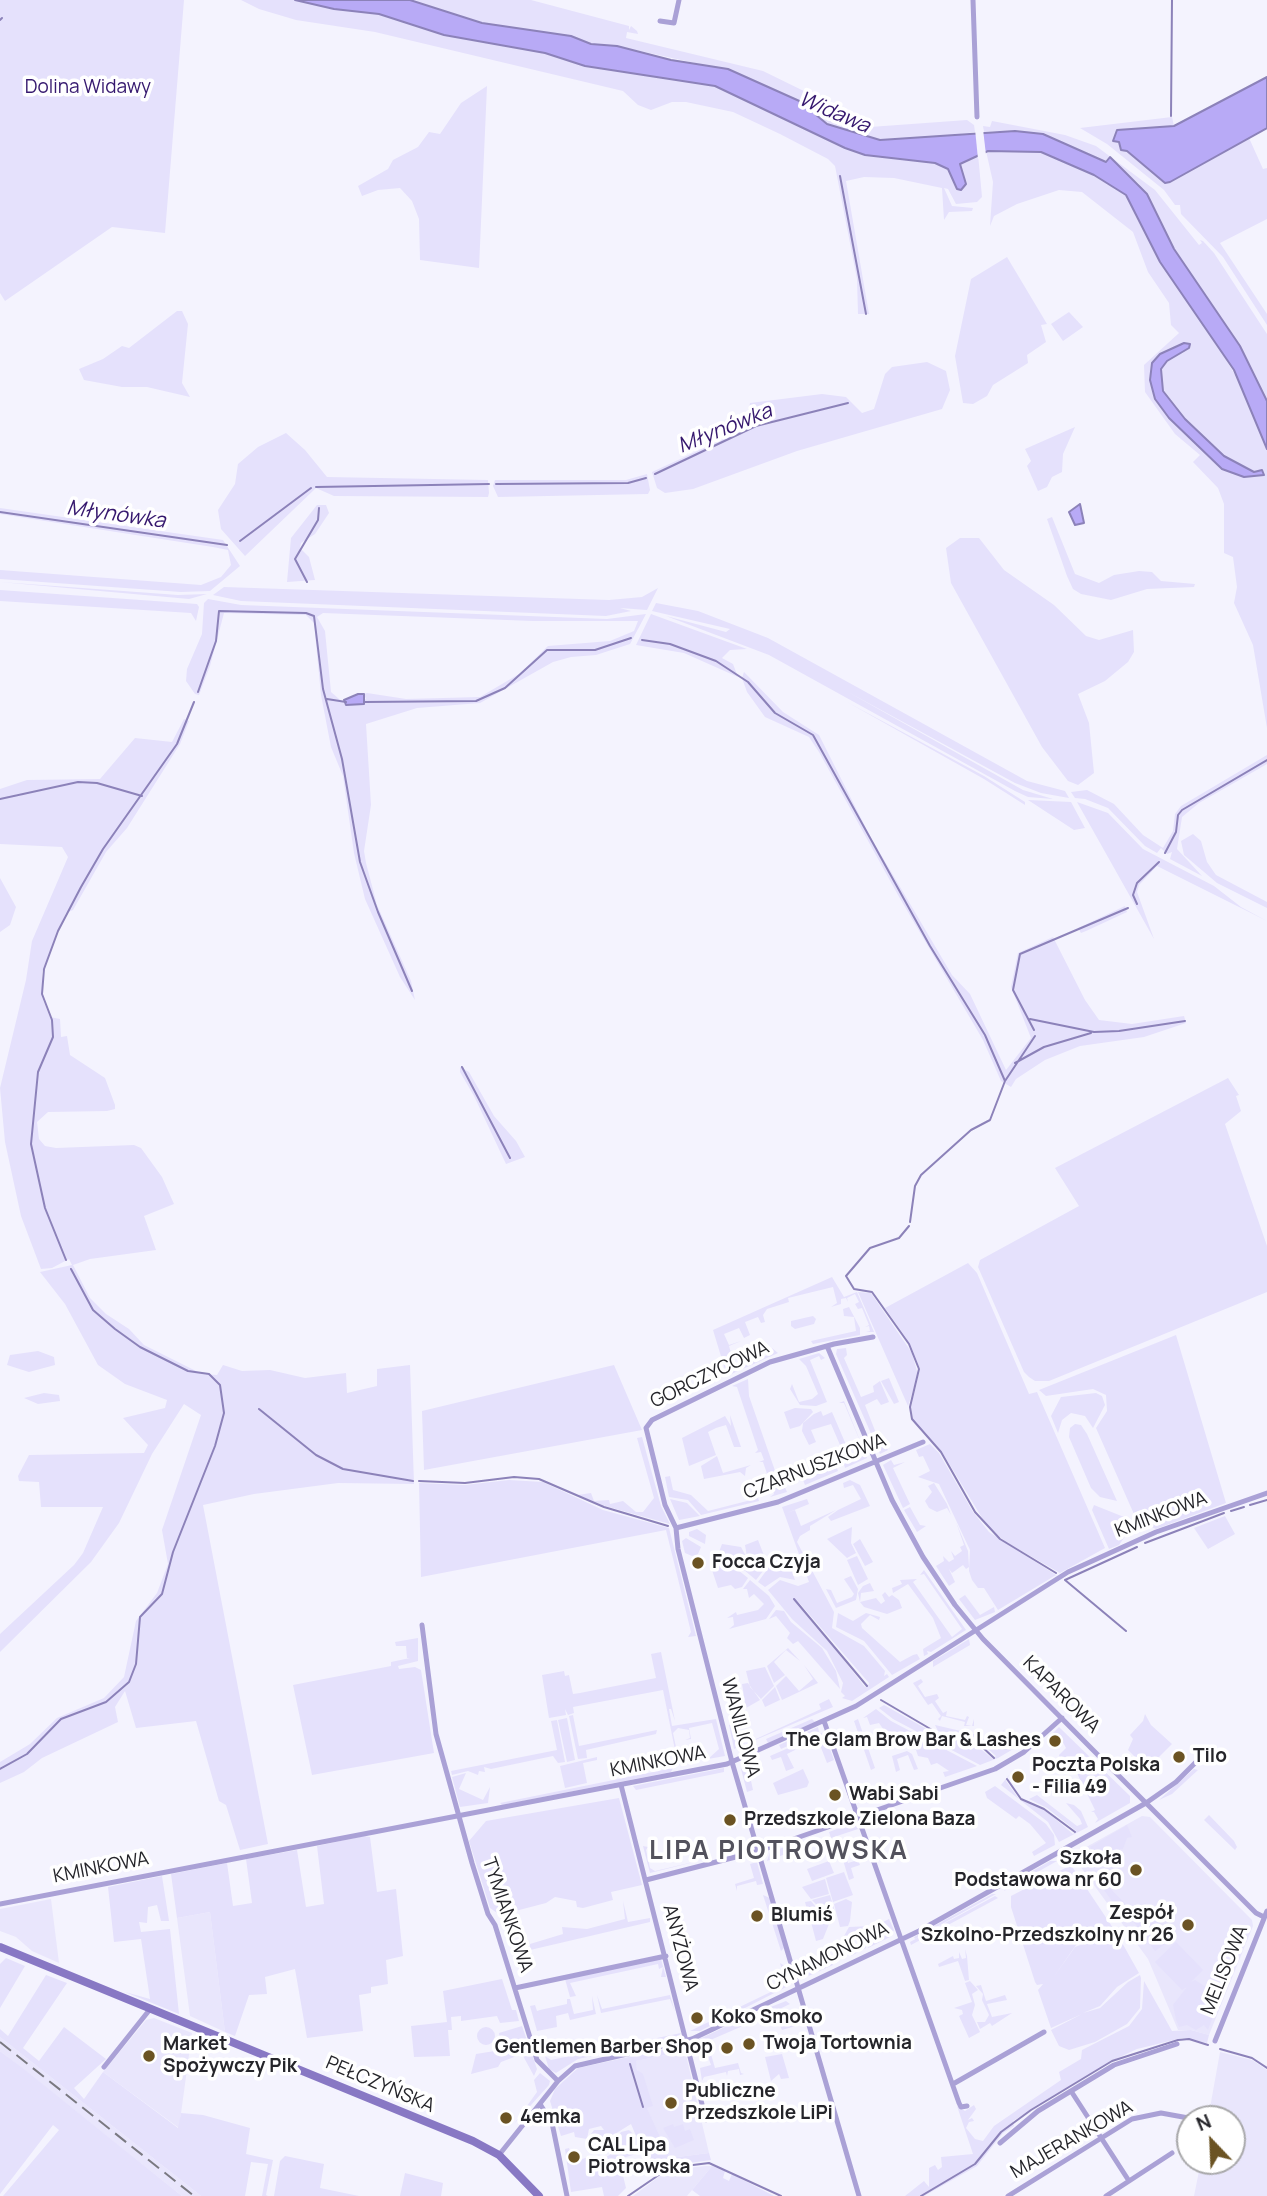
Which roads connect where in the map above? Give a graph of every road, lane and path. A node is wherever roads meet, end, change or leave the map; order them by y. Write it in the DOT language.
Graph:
graph roads {
  1 [pos="679,0"];
  2 [pos="974,0"];
  3 [pos="660,21"];
  4 [pos="977,117"];
  5 [pos="873,1337"];
  6 [pos="827,1346"];
  7 [pos="646,1428"];
  8 [pos="923,1442"];
  9 [pos="875,1463"];
  10 [pos="1267,1493"];
  11 [pos="676,1528"];
  12 [pos="422,1625"];
  13 [pos="976,1631"];
  14 [pos="1062,1718"];
  15 [pos="824,1721"];
  16 [pos="1202,1757"];
  17 [pos="733,1762"];
  18 [pos="621,1785"];
  19 [pos="1146,1803"];
  20 [pos="859,1816"];
  21 [pos="458,1817"];
  22 [pos="759,1851"];
  23 [pos="646,1880"];
  24 [pos="0,1904"];
  25 [pos="1266,1914"];
  26 [pos="902,1939"];
  27 [pos="0,1947"];
  28 [pos="666,1956"];
  29 [pos="515,1988"];
  30 [pos="799,1988"];
  31 [pos="151,2008"];
  32 [pos="1044,2032"];
  33 [pos="688,2040"];
  34 [pos="1215,2041"];
  35 [pos="1177,2044"];
  36 [pos="104,2067"];
  37 [pos="558,2081"];
  38 [pos="953,2084"];
  39 [pos="1071,2091"];
  40 [pos="540,2104"];
  41 [pos="967,2106"];
  42 [pos="1176,2116"];
  43 [pos="706,2120"];
  44 [pos="1101,2137"];
  45 [pos="1000,2143"];
  46 [pos="1172,2153"];
  47 [pos="499,2155"];
  48 [pos="1129,2181"];
  49 [pos="539,2196"];
  50 [pos="567,2196"];
  51 [pos="859,2196"];
  52 [pos="1008,2196"];
  53 [pos="1106,2196"];
  1 -- 3 [label="street"];
  2 -- 4 [label="street"];
  5 -- 6 [label="street, GORCZYCOWA"];
  6 -- 7 [label="street, GORCZYCOWA"];
  6 -- 9 [label="street, KAPAROWA"];
  7 -- 11 [label="street, WANILIOWA"];
  8 -- 9 [label="street, CZARNUSZKOWA"];
  9 -- 11 [label="street, CZARNUSZKOWA"];
  9 -- 13 [label="street, KAPAROWA"];
  10 -- 13 [label="street, KMINKOWA"];
  11 -- 17 [label="street, WANILIOWA"];
  12 -- 21 [label="street, TYMIANKOWA"];
  13 -- 14 [label="street, KAPAROWA"];
  13 -- 15 [label="street, KMINKOWA"];
  14 -- 19 [label="street, KAPAROWA"];
  14 -- 20 [label="street"];
  15 -- 17 [label="street, KMINKOWA"];
  15 -- 20 [label="street"];
  16 -- 19 [label="street, CYNAMONOWA"];
  17 -- 18 [label="street, KMINKOWA"];
  17 -- 22 [label="street, WANILIOWA"];
  18 -- 21 [label="street, KMINKOWA"];
  18 -- 23 [label="street, ANYŻOWA"];
  19 -- 25 [label="street, KAPAROWA"];
  19 -- 26 [label="street, CYNAMONOWA"];
  20 -- 22 [label="street"];
  20 -- 26 [label="street"];
  21 -- 24 [label="street, KMINKOWA"];
  21 -- 29 [label="street, TYMIANKOWA"];
  22 -- 23 [label="street"];
  22 -- 30 [label="street, WANILIOWA"];
  23 -- 28 [label="street, ANYŻOWA"];
  25 -- 34 [label="street, MELISOWA"];
  26 -- 30 [label="street, CYNAMONOWA"];
  26 -- 38 [label="street"];
  27 -- 31 [label="main road, PEŁCZYŃSKA"];
  28 -- 29 [label="street"];
  28 -- 33 [label="street, ANYŻOWA"];
  29 -- 37 [label="street, TYMIANKOWA"];
  30 -- 33 [label="street, CYNAMONOWA"];
  30 -- 51 [label="street, WANILIOWA"];
  31 -- 36 [label="street"];
  31 -- 47 [label="main road, PEŁCZYŃSKA"];
  32 -- 38 [label="street"];
  33 -- 37 [label="street, CYNAMONOWA"];
  33 -- 43 [label="street, ANYŻOWA"];
  35 -- 39 [label="street"];
  37 -- 40 [label="street"];
  38 -- 41 [label="street"];
  39 -- 44 [label="street"];
  39 -- 45 [label="street"];
  40 -- 47 [label="street"];
  40 -- 50 [label="street"];
  42 -- 44 [label="street, MAJERANKOWA"];
  44 -- 48 [label="street"];
  44 -- 52 [label="street, MAJERANKOWA"];
  46 -- 48 [label="street"];
  47 -- 49 [label="main road, PEŁCZYŃSKA"];
  48 -- 53 [label="street"];
}
